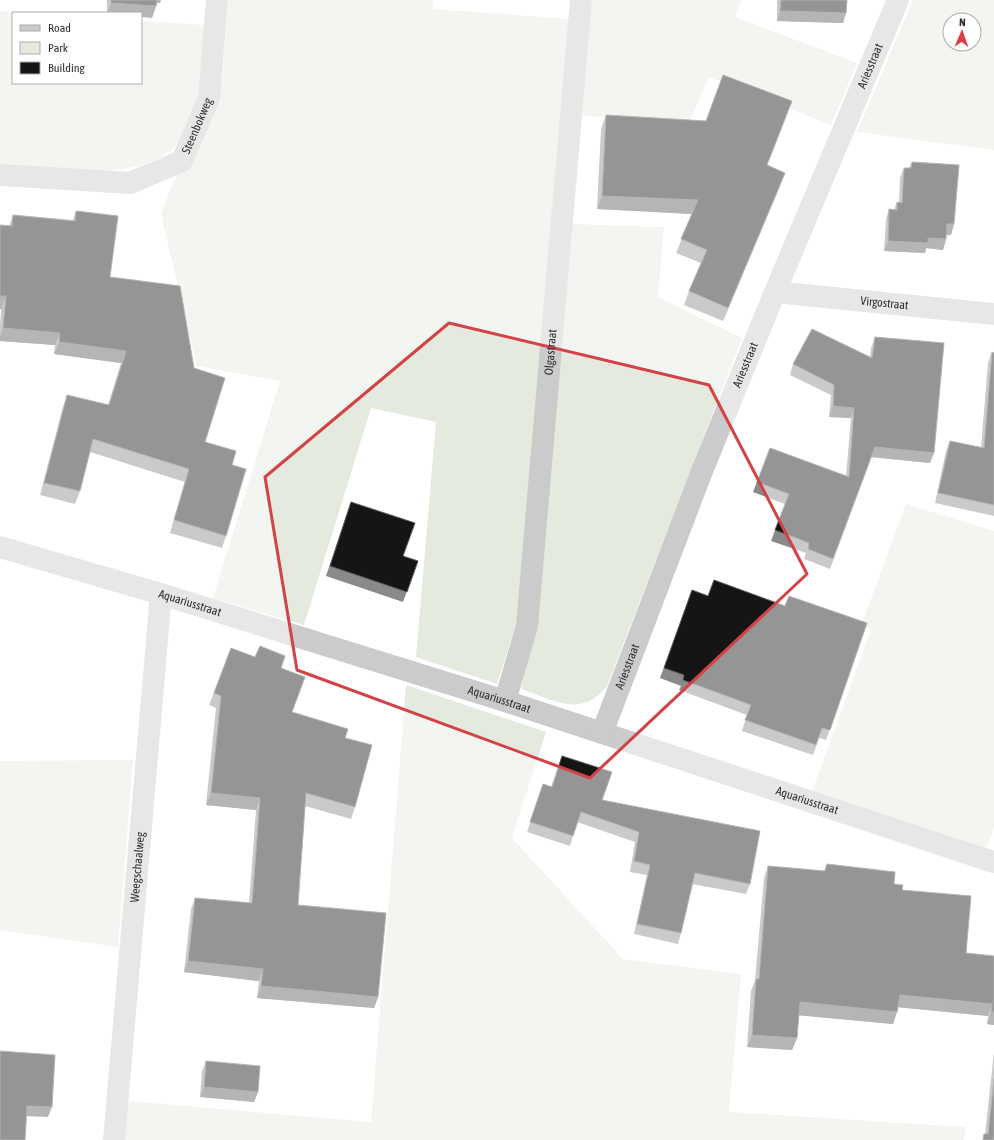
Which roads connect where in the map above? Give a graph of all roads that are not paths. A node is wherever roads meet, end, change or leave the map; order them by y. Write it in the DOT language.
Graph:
graph roads {
  1 [pos="217,0"];
  2 [pos="581,0"];
  3 [pos="898,0"];
  4 [pos="0,175"];
  5 [pos="775,292"];
  6 [pos="994,314"];
  7 [pos="0,547"];
  8 [pos="161,594"];
  9 [pos="505,701"];
  10 [pos="602,733"];
  11 [pos="994,862"];
  12 [pos="114,1140"];
  1 -- 4 [label="street, Steenbokweg"];
  2 -- 9 [label="street, Olgastraat"];
  3 -- 5 [label="street, Ariesstraat"];
  5 -- 6 [label="street, Virgostraat"];
  5 -- 10 [label="street, Ariesstraat"];
  7 -- 8 [label="street, Aquariusstraat"];
  8 -- 9 [label="street, Aquariusstraat"];
  8 -- 12 [label="street, Weegschaalweg"];
  9 -- 10 [label="street, Aquariusstraat"];
  10 -- 11 [label="street, Aquariusstraat"];
}
